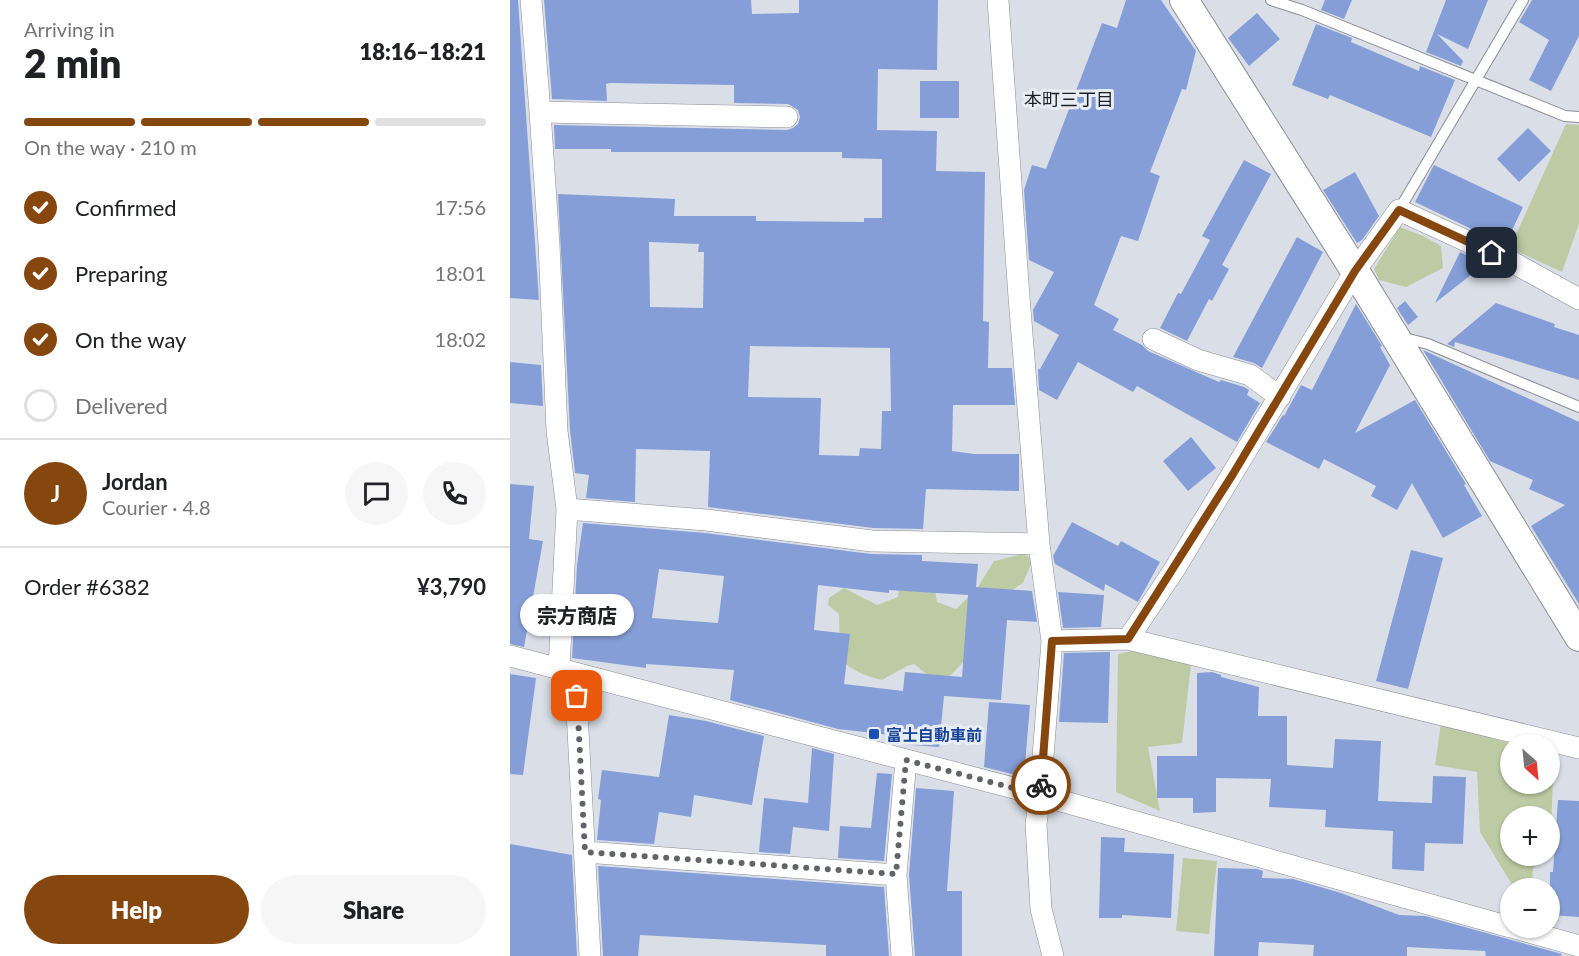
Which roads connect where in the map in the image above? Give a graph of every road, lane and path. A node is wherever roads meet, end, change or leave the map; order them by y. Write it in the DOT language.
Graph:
graph roads {
  1 [pos="531,0"];
  2 [pos="998,0"];
  3 [pos="1185,0"];
  4 [pos="1271,0"];
  5 [pos="1523,0"];
  6 [pos="1476,80"];
  7 [pos="540,112"];
  8 [pos="787,117"];
  9 [pos="1579,117"];
  10 [pos="1399,210"];
  11 [pos="1355,271"];
  12 [pos="1579,299"];
  13 [pos="1394,336"];
  14 [pos="1153,339"];
  15 [pos="1280,397"];
  16 [pos="1579,407"];
  17 [pos="567,508"];
  18 [pos="1039,544"];
  19 [pos="1579,637"];
  20 [pos="1128,639"];
  21 [pos="1052,641"];
  22 [pos="510,656"];
  23 [pos="567,672"];
  24 [pos="1579,748"];
  25 [pos="906,760"];
  26 [pos="1040,795"];
  27 [pos="585,852"];
  28 [pos="896,874"];
  29 [pos="1500,924"];
  30 [pos="1550,938"];
  31 [pos="1579,946"];
  32 [pos="590,956"];
  33 [pos="902,956"];
  34 [pos="1053,956"];
  1 -- 7 [label="street"];
  2 -- 18 [label="street"];
  3 -- 11 [label="street"];
  4 -- 6 [label="lane"];
  5 -- 6 [label="lane"];
  6 -- 9 [label="lane"];
  6 -- 10 [label="lane"];
  7 -- 8 [label="street"];
  7 -- 17 [label="street"];
  10 -- 11 [label="street"];
  10 -- 12 [label="street"];
  11 -- 13 [label="street"];
  11 -- 15 [label="street"];
  13 -- 16 [label="lane"];
  13 -- 19 [label="street"];
  14 -- 15 [label="street"];
  15 -- 20 [label="street"];
  17 -- 18 [label="street"];
  17 -- 23 [label="street"];
  18 -- 21 [label="street"];
  20 -- 21 [label="street"];
  20 -- 24 [label="street"];
  21 -- 26 [label="street"];
  22 -- 23 [label="street"];
  23 -- 25 [label="street"];
  23 -- 27 [label="street"];
  25 -- 26 [label="street"];
  25 -- 28 [label="street"];
  26 -- 29 [label="street"];
  26 -- 34 [label="street"];
  27 -- 28 [label="street"];
  27 -- 32 [label="street"];
  28 -- 33 [label="street"];
  30 -- 31 [label="street"];
}
